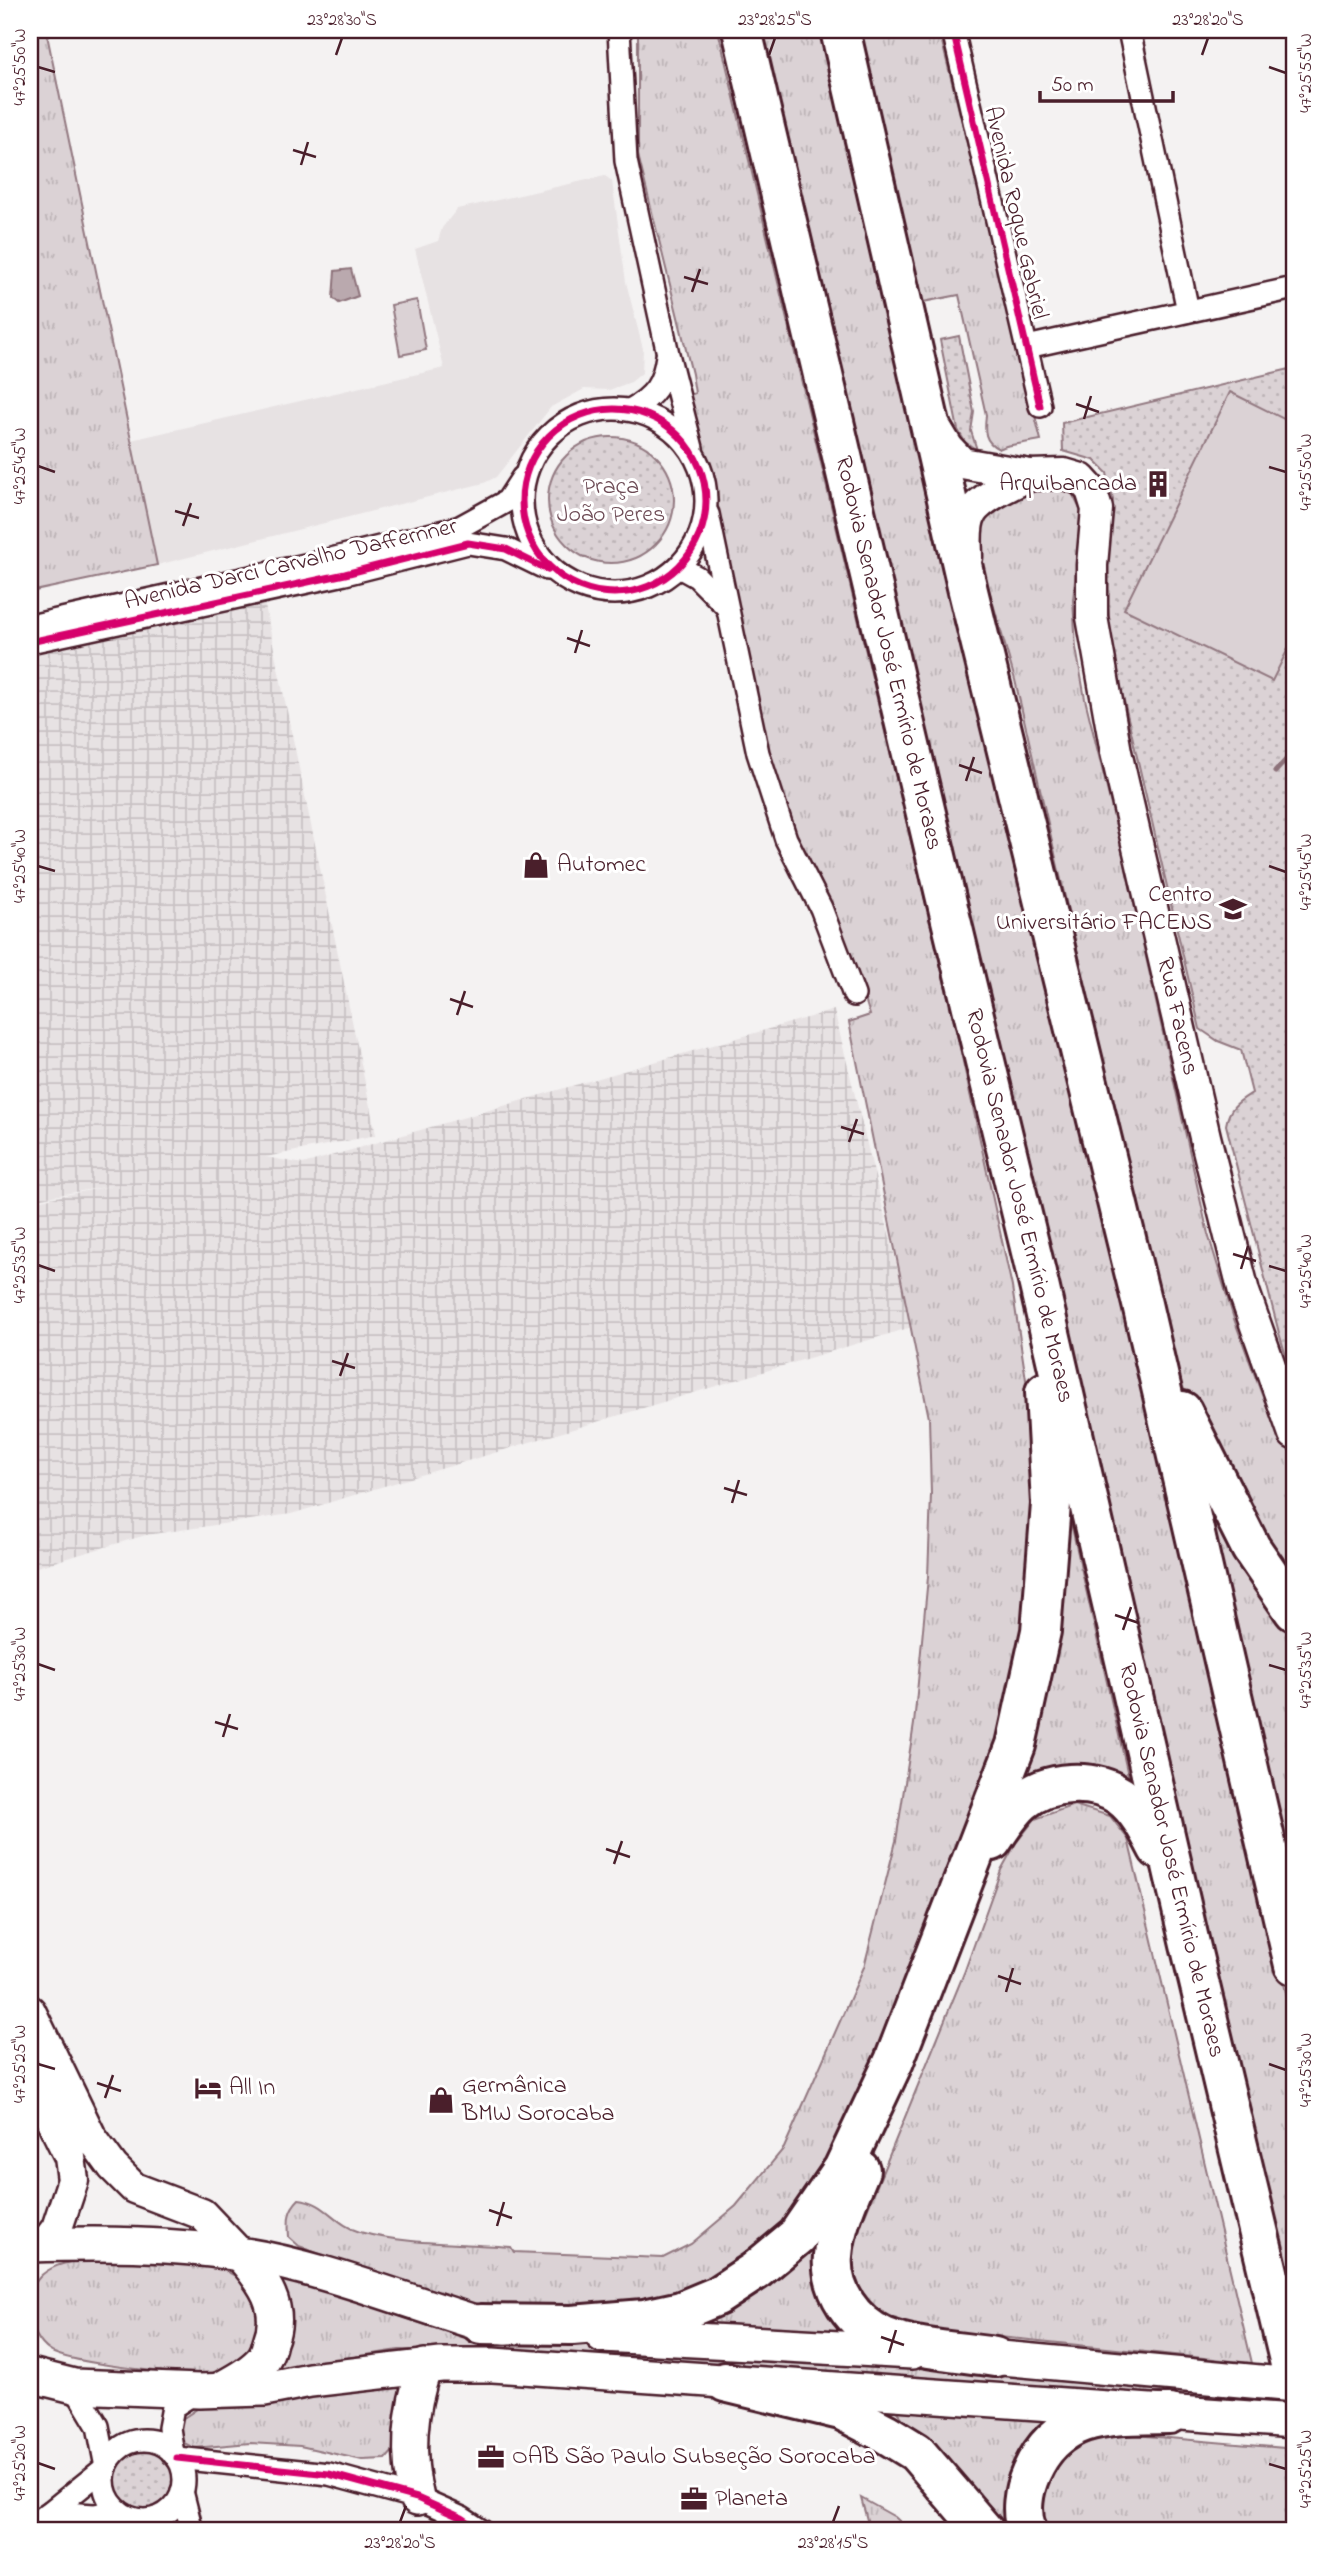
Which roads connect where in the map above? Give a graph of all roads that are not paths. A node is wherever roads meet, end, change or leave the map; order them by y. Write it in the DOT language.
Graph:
graph roads {
  1 [pos="619,30"];
  2 [pos="742,30"];
  3 [pos="840,30"];
  4 [pos="953,30"];
  5 [pos="1129,30"];
  6 [pos="1294,288"];
  7 [pos="1188,311"];
  8 [pos="1027,346"];
  9 [pos="668,354"];
  10 [pos="924,400"];
  11 [pos="1040,406"];
  12 [pos="630,410"];
  13 [pos="695,456"];
  14 [pos="527,471"];
  15 [pos="1030,475"];
  16 [pos="706,500"];
  17 [pos="679,567"];
  18 [pos="557,574"];
  19 [pos="239,589"];
  20 [pos="968,591"];
  21 [pos="726,606"];
  22 [pos="30,626"];
  23 [pos="30,642"];
  24 [pos="853,995"];
  25 [pos="1039,1285"];
  26 [pos="1142,1304"];
  27 [pos="1294,1434"];
  28 [pos="1294,1611"];
  29 [pos="1294,1860"];
  30 [pos="1294,1920"];
  31 [pos="1190,1944"];
  32 [pos="1294,1965"];
  33 [pos="30,2011"];
  34 [pos="30,2076"];
  35 [pos="42,2254"];
  36 [pos="240,2254"];
  37 [pos="481,2324"];
  38 [pos="30,2354"];
  39 [pos="995,2357"];
  40 [pos="425,2366"];
  41 [pos="30,2375"];
  42 [pos="725,2382"];
  43 [pos="1294,2383"];
  44 [pos="74,2386"];
  45 [pos="209,2391"];
  46 [pos="1168,2414"];
  47 [pos="1294,2421"];
  48 [pos="175,2456"];
  49 [pos="106,2467"];
  50 [pos="182,2491"];
  51 [pos="416,2498"];
  52 [pos="50,2512"];
  53 [pos="120,2521"];
  54 [pos="30,2525"];
  55 [pos="192,2531"];
  56 [pos="482,2531"];
  57 [pos="984,2531"];
  58 [pos="1027,2531"];
  1 -- 9 [label="street"];
  2 -- 25 [label="highway, Rodovia Senador José Ermírio de Moraes"];
  3 -- 10 [label="highway"];
  4 -- 8 [label="street, Avenida Roque Gabriel"];
  5 -- 7 [label="street"];
  6 -- 7 [label="street"];
  7 -- 8 [label="street"];
  8 -- 11 [label="street, Avenida Roque Gabriel"];
  9 -- 12 [label="street"];
  9 -- 13 [label="street"];
  10 -- 15 [label="main road, Rua Facens"];
  10 -- 20 [label="highway"];
  12 -- 13 [label="street"];
  12 -- 14 [label="street"];
  13 -- 16 [label="street"];
  14 -- 18 [label="street"];
  14 -- 19 [label="street, Avenida Darci Carvalho Daffernner"];
  15 -- 20 [label="main road, Rua Facens"];
  15 -- 27 [label="main road, Rua Facens"];
  16 -- 17 [label="street"];
  16 -- 21 [label="street"];
  17 -- 18 [label="street"];
  17 -- 21 [label="street"];
  18 -- 19 [label="street, Avenida Darci Carvalho Daffernner"];
  19 -- 22 [label="street, Avenida Darci Carvalho Daffernner"];
  19 -- 23 [label="street, Avenida Darci Carvalho Daffernner"];
  20 -- 26 [label="highway"];
  21 -- 24 [label="street"];
  25 -- 31 [label="highway, Rodovia Senador José Ermírio de Moraes"];
  25 -- 37 [label="highway"];
  26 -- 28 [label="highway"];
  26 -- 32 [label="highway"];
  29 -- 30 [label="highway"];
  31 -- 39 [label="highway"];
  31 -- 43 [label="highway, Rodovia Senador José Ermírio de Moraes"];
  33 -- 36 [label="main road"];
  34 -- 35 [label="main road"];
  35 -- 36 [label="main road"];
  36 -- 37 [label="main road"];
  36 -- 45 [label="main road"];
  37 -- 39 [label="main road"];
  38 -- 44 [label="main road"];
  39 -- 43 [label="main road"];
  40 -- 42 [label="main road"];
  40 -- 45 [label="main road"];
  40 -- 51 [label="main road"];
  41 -- 44 [label="main road"];
  42 -- 46 [label="main road"];
  42 -- 57 [label="highway"];
  44 -- 45 [label="main road"];
  44 -- 49 [label="street"];
  45 -- 48 [label="street"];
  46 -- 47 [label="main road"];
  46 -- 58 [label="highway"];
  48 -- 49 [label="street"];
  48 -- 50 [label="street"];
  48 -- 51 [label="street"];
  49 -- 52 [label="street"];
  49 -- 53 [label="street"];
  50 -- 53 [label="street"];
  50 -- 55 [label="street"];
  51 -- 56 [label="street"];
  52 -- 53 [label="street"];
  52 -- 54 [label="street"];
}
